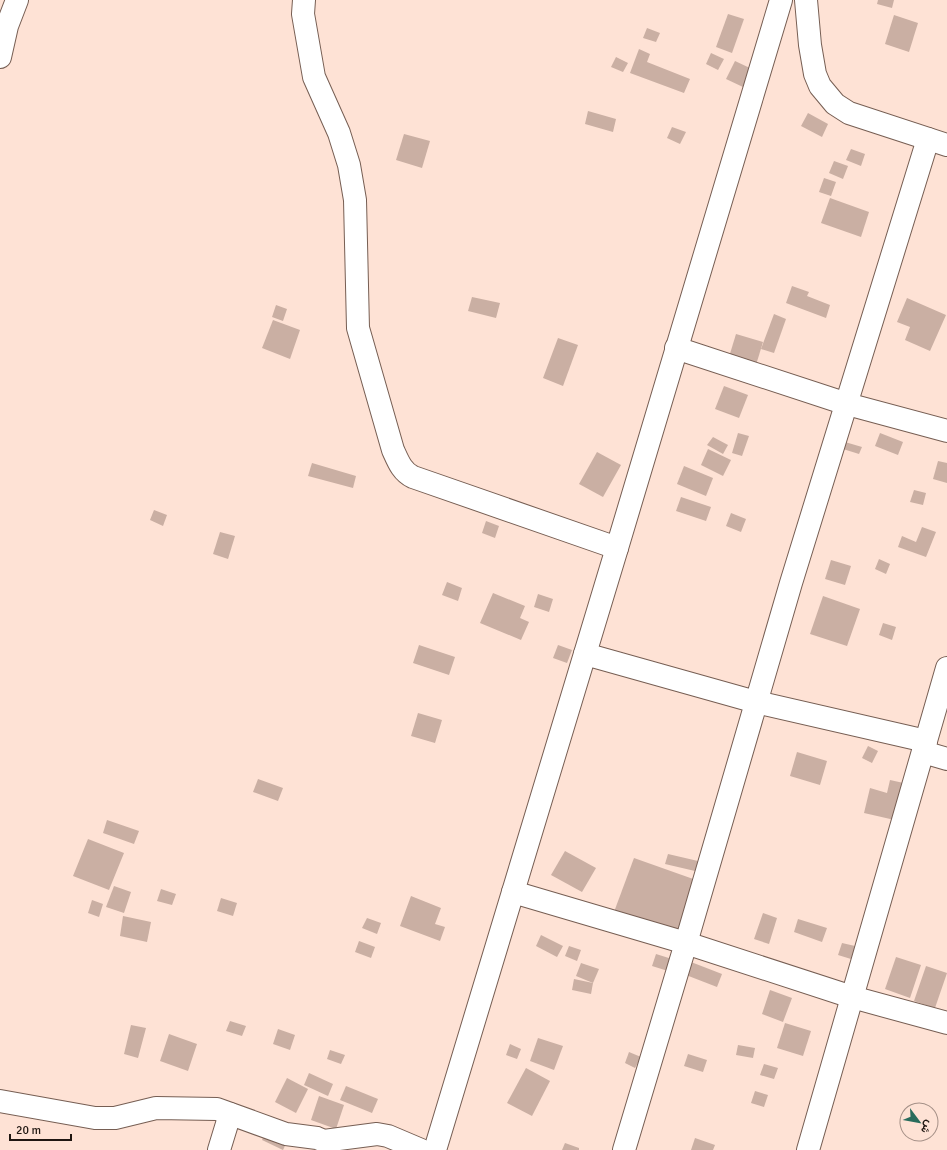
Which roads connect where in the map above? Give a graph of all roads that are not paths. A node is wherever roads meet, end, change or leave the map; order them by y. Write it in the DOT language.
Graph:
graph roads {
  1 [pos="17,0"];
  2 [pos="304,0"];
  3 [pos="781,0"];
  4 [pos="806,0"];
  5 [pos="0,57"];
  6 [pos="937,142"];
  7 [pos="676,348"];
  8 [pos="847,404"];
  9 [pos="947,431"];
  10 [pos="617,548"];
  11 [pos="585,654"];
  12 [pos="947,668"];
  13 [pos="756,702"];
  14 [pos="924,746"];
  15 [pos="947,759"];
  16 [pos="513,892"];
  17 [pos="686,943"];
  18 [pos="852,997"];
  19 [pos="947,1023"];
  20 [pos="0,1101"];
  21 [pos="230,1114"];
  22 [pos="219,1150"];
  23 [pos="421,1150"];
  24 [pos="435,1150"];
  25 [pos="624,1150"];
  26 [pos="808,1150"];
  1 -- 5 [label="street"];
  2 -- 10 [label="street"];
  3 -- 7 [label="street"];
  4 -- 6 [label="street"];
  6 -- 8 [label="street"];
  7 -- 8 [label="street"];
  7 -- 10 [label="street"];
  8 -- 9 [label="street"];
  8 -- 13 [label="street"];
  10 -- 11 [label="street"];
  11 -- 13 [label="street"];
  11 -- 16 [label="street"];
  12 -- 14 [label="street"];
  13 -- 14 [label="street"];
  13 -- 17 [label="street"];
  14 -- 15 [label="street"];
  14 -- 18 [label="street"];
  16 -- 17 [label="street"];
  16 -- 24 [label="street"];
  17 -- 18 [label="street"];
  17 -- 25 [label="street"];
  18 -- 19 [label="street"];
  18 -- 26 [label="street"];
  20 -- 21 [label="street"];
  21 -- 22 [label="street"];
  21 -- 23 [label="street"];
}
